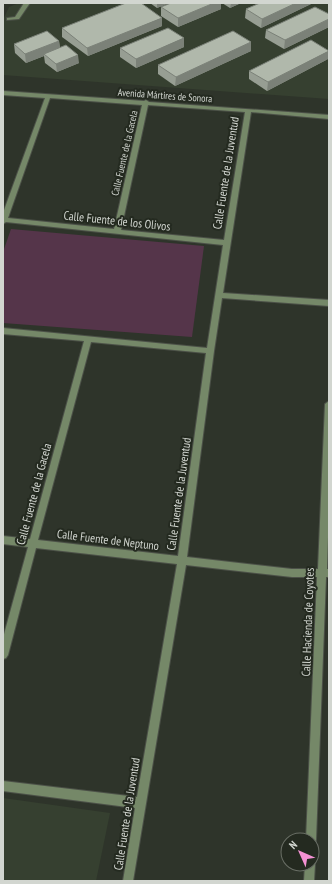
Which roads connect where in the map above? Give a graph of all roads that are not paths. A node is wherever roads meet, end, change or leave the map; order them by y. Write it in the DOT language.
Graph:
graph roads {
  1 [pos="27,3"];
  2 [pos="9,19"];
  3 [pos="3,93"];
  4 [pos="48,96"];
  5 [pos="146,102"];
  6 [pos="248,110"];
  7 [pos="328,116"];
  8 [pos="3,221"];
  9 [pos="117,232"];
  10 [pos="227,243"];
  11 [pos="219,295"];
  12 [pos="329,303"];
  13 [pos="3,331"];
  14 [pos="88,339"];
  15 [pos="210,351"];
  16 [pos="329,404"];
  17 [pos="3,540"];
  18 [pos="33,543"];
  19 [pos="182,561"];
  20 [pos="326,574"];
  21 [pos="3,655"];
  22 [pos="3,786"];
  23 [pos="140,803"];
  24 [pos="312,832"];
  25 [pos="128,881"];
  1 -- 2 [label="street"];
  3 -- 4 [label="street, Avenida Mártires de Sonora"];
  4 -- 5 [label="street, Avenida Mártires de Sonora"];
  4 -- 8 [label="street"];
  5 -- 6 [label="street, Avenida Mártires de Sonora"];
  5 -- 9 [label="street, Calle Fuente de la Gacela"];
  6 -- 7 [label="street, Avenida Mártires de Sonora"];
  6 -- 10 [label="street, Calle Fuente de la Juventud"];
  8 -- 9 [label="street, Calle Fuente de los Olivos"];
  9 -- 10 [label="street, Calle Fuente de los Olivos"];
  10 -- 11 [label="street, Calle Fuente de la Juventud"];
  11 -- 12 [label="street"];
  11 -- 15 [label="street, Calle Fuente de la Juventud"];
  13 -- 14 [label="street"];
  14 -- 15 [label="street"];
  14 -- 18 [label="street, Calle Fuente de la Gacela"];
  15 -- 19 [label="street, Calle Fuente de la Juventud"];
  16 -- 20 [label="street, Calle Hacienda de Coyotes"];
  17 -- 18 [label="street, Calle Fuente de Neptuno"];
  18 -- 19 [label="street, Calle Fuente de Neptuno"];
  18 -- 21 [label="street, Calle Fuente de la Gacela"];
  19 -- 20 [label="street, Calle Fuente de Neptuno"];
  19 -- 23 [label="street, Calle Fuente de la Juventud"];
  20 -- 24 [label="street, Calle Hacienda de Coyotes"];
  22 -- 23 [label="street"];
  23 -- 25 [label="street, Calle Fuente de la Juventud"];
}
